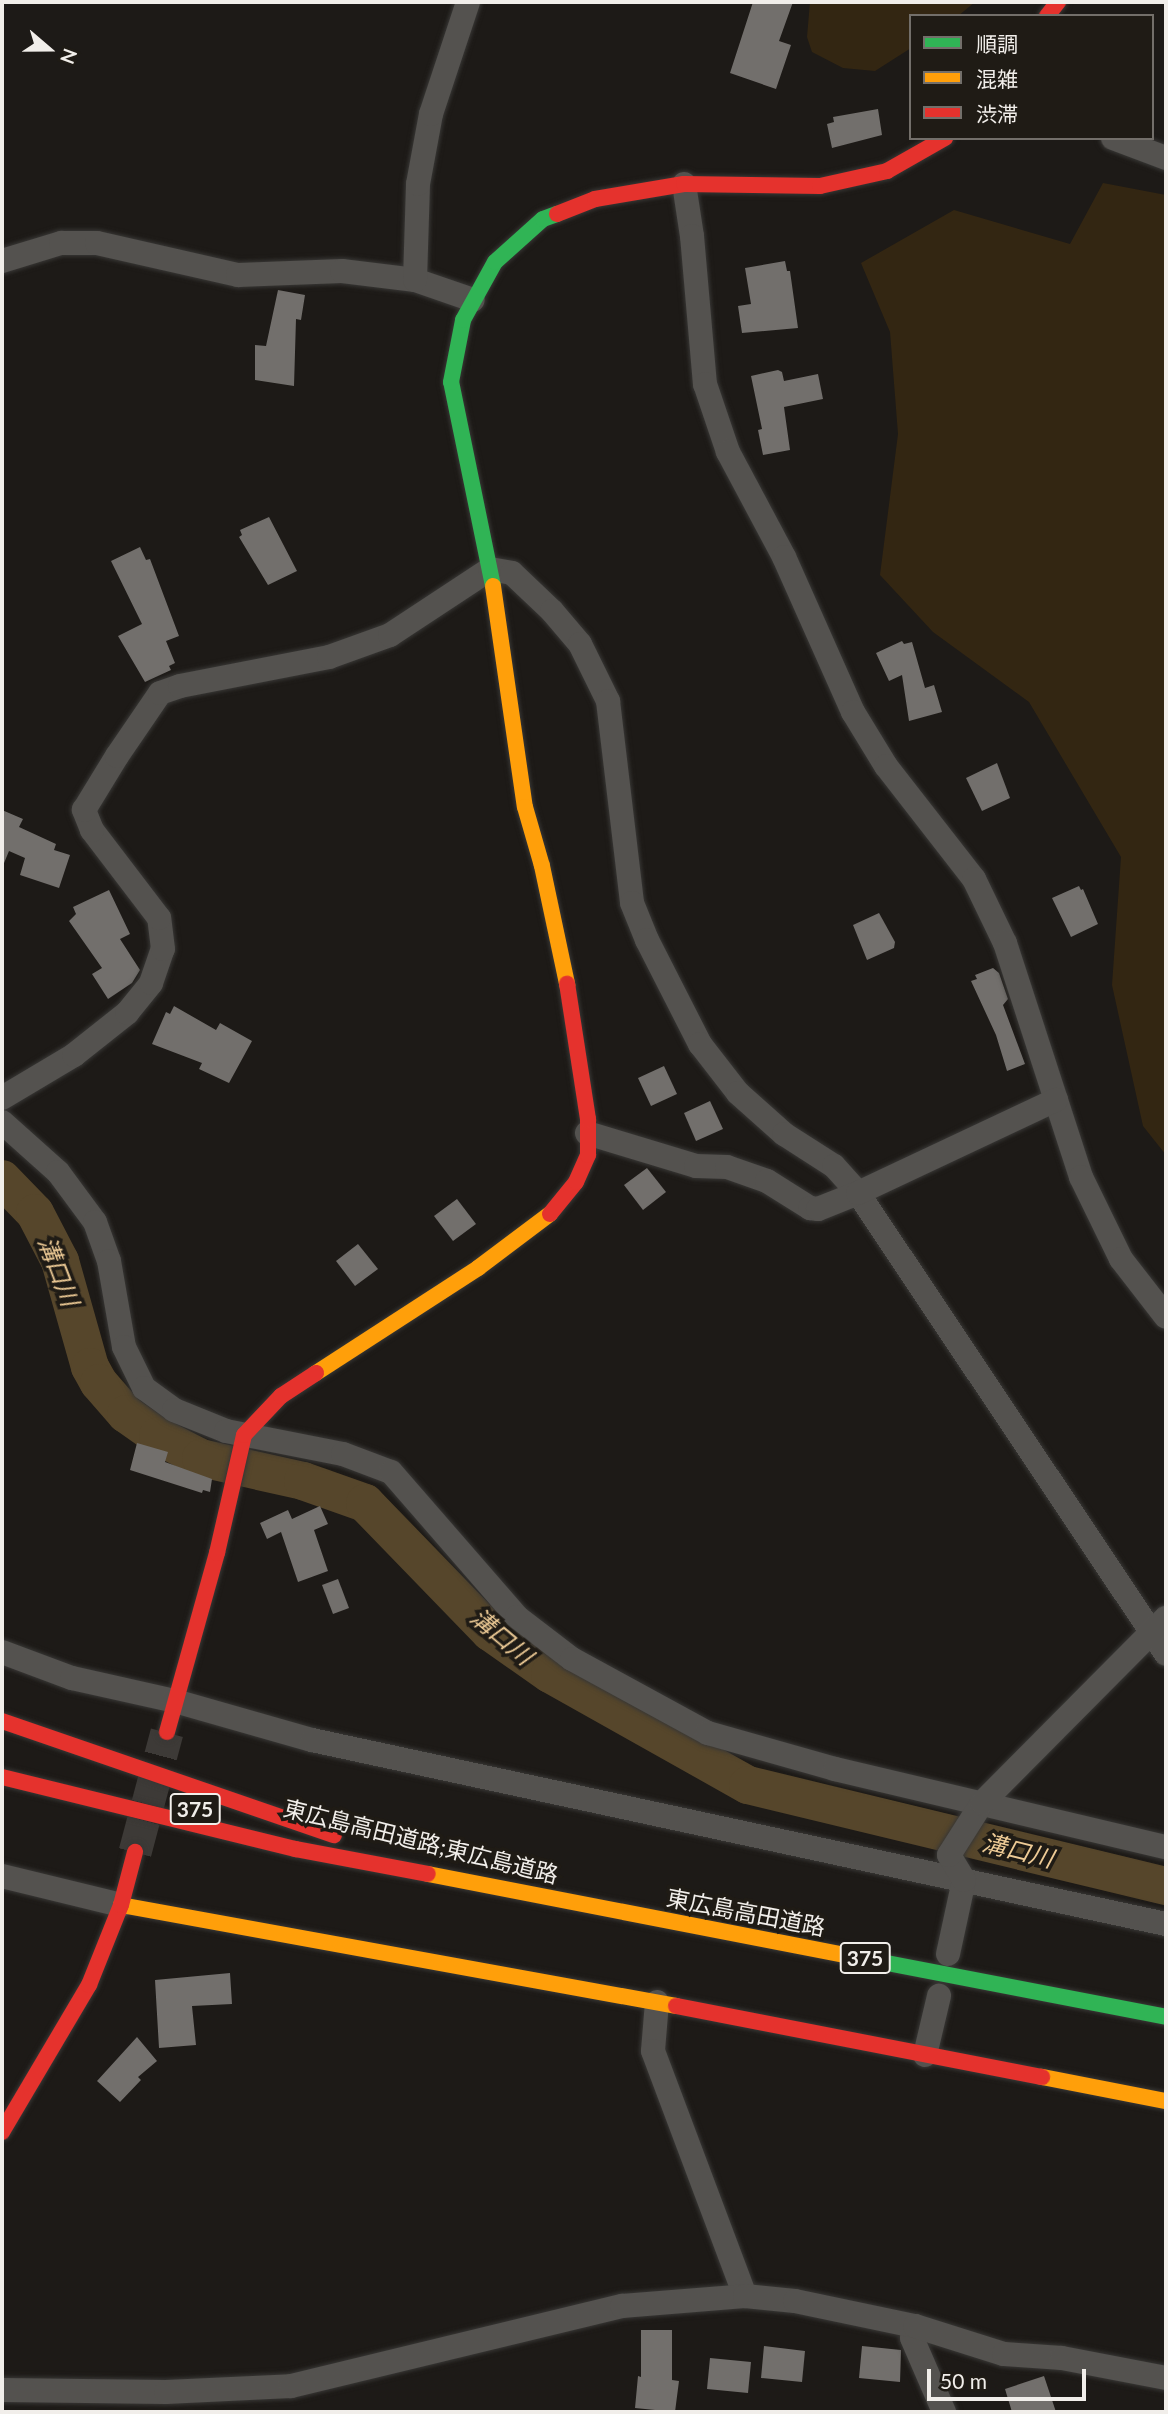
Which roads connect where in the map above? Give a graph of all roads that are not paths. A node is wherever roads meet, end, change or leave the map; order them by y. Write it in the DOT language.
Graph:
graph roads {
  1 [pos="468,2"];
  2 [pos="941,140"];
  3 [pos="1118,140"];
  4 [pos="1166,158"];
  5 [pos="684,184"];
  6 [pos="2,261"];
  7 [pos="415,280"];
  8 [pos="472,300"];
  9 [pos="490,569"];
  10 [pos="2,1098"];
  11 [pos="1056,1100"];
  12 [pos="2,1122"];
  13 [pos="587,1133"];
  14 [pos="858,1194"];
  15 [pos="1166,1317"];
  16 [pos="244,1435"];
  17 [pos="1159,1625"];
  18 [pos="2,1653"];
  19 [pos="1166,1654"];
  20 [pos="175,1701"];
  21 [pos="2,1721"];
  22 [pos="167,1731"];
  23 [pos="34,1768"];
  24 [pos="2,1777"];
  25 [pos="30,1801"];
  26 [pos="982,1803"];
  27 [pos="1166,1847"];
  28 [pos="296,1849"];
  29 [pos="135,1852"];
  30 [pos="388,1854"];
  31 [pos="2,1876"];
  32 [pos="964,1880"];
  33 [pos="564,1900"];
  34 [pos="121,1905"];
  35 [pos="1166,1924"];
  36 [pos="948,1954"];
  37 [pos="939,1996"];
  38 [pos="657,2002"];
  39 [pos="1166,2017"];
  40 [pos="925,2055"];
  41 [pos="1166,2101"];
  42 [pos="2,2132"];
  43 [pos="745,2296"];
  44 [pos="915,2326"];
  45 [pos="1166,2378"];
  46 [pos="2,2390"];
  47 [pos="944,2412"];
  1 -- 7 [label="street"];
  2 -- 5 [label="main road"];
  3 -- 4 [label="street"];
  5 -- 8 [label="main road"];
  5 -- 11 [label="street"];
  6 -- 7 [label="street"];
  7 -- 8 [label="street"];
  8 -- 9 [label="main road"];
  9 -- 10 [label="street"];
  9 -- 13 [label="main road"];
  9 -- 14 [label="street"];
  11 -- 14 [label="street"];
  11 -- 15 [label="street"];
  12 -- 16 [label="street"];
  13 -- 14 [label="street"];
  13 -- 16 [label="main road"];
  14 -- 17 [label="street"];
  16 -- 20 [label="main road"];
  16 -- 26 [label="street"];
  17 -- 19 [label="street"];
  17 -- 26 [label="street"];
  18 -- 20 [label="street"];
  20 -- 22 [label="main road"];
  20 -- 32 [label="street"];
  21 -- 30 [label="main road"];
  23 -- 30 [label="main road, 東広島高田道路;東広島道路 / 375"];
  24 -- 28 [label="main road, 東広島高田道路;東広島道路 / 375"];
  25 -- 28 [label="main road"];
  26 -- 27 [label="street"];
  26 -- 32 [label="street"];
  28 -- 33 [label="main road, 東広島高田道路;東広島道路 / 375"];
  29 -- 34 [label="main road"];
  30 -- 33 [label="main road, 東広島高田道路;東広島道路 / 375"];
  31 -- 34 [label="street"];
  32 -- 35 [label="street"];
  32 -- 36 [label="street"];
  33 -- 39 [label="main road, 東広島高田道路 / 375"];
  34 -- 38 [label="main road"];
  34 -- 42 [label="main road"];
  37 -- 40 [label="street"];
  38 -- 40 [label="main road"];
  38 -- 43 [label="street"];
  40 -- 41 [label="main road"];
  43 -- 44 [label="street"];
  43 -- 46 [label="street"];
  44 -- 45 [label="street"];
  44 -- 47 [label="street"];
}
